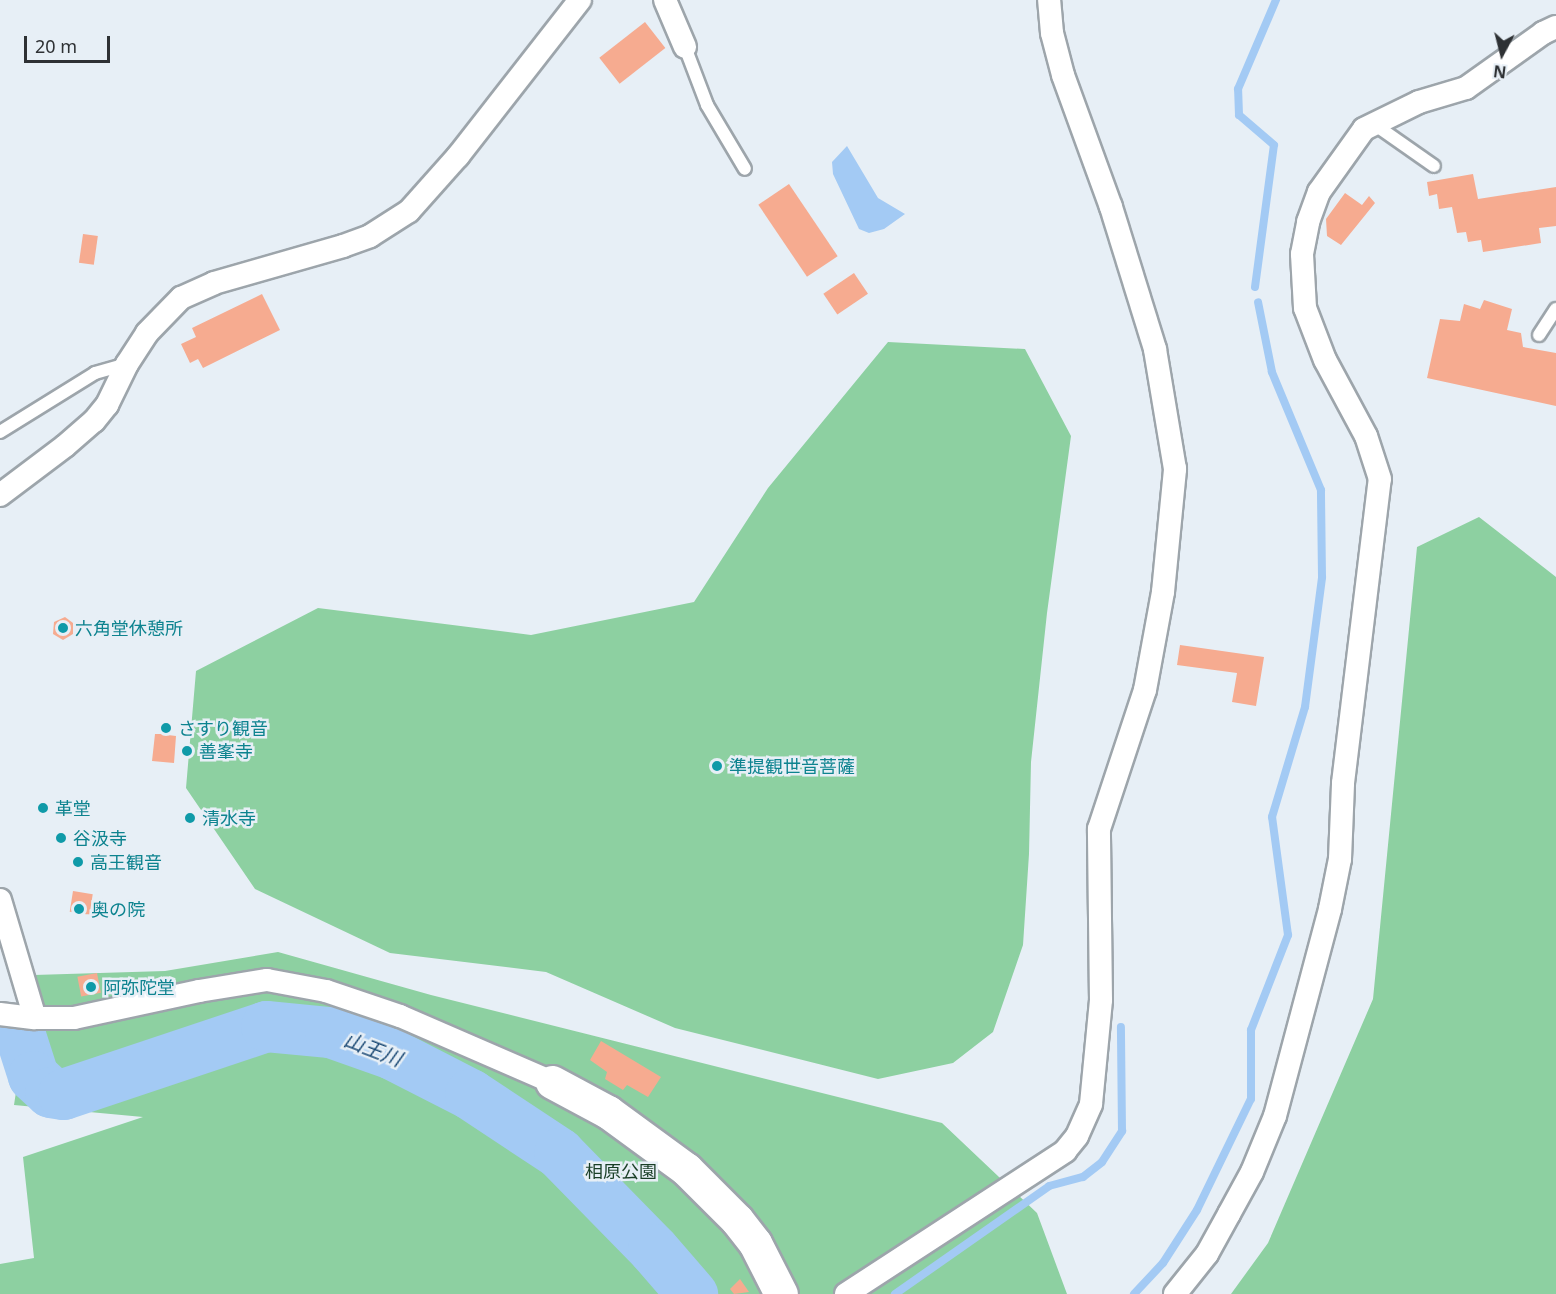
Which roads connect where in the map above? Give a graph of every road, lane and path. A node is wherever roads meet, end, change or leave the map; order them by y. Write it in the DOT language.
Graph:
graph roads {
  1 [pos="580,0"];
  2 [pos="665,0"];
  3 [pos="1049,0"];
  4 [pos="1556,27"];
  5 [pos="685,47"];
  6 [pos="1374,124"];
  7 [pos="1434,166"];
  8 [pos="746,169"];
  9 [pos="1556,309"];
  10 [pos="1539,335"];
  11 [pos="127,364"];
  12 [pos="0,432"];
  13 [pos="0,495"];
  14 [pos="0,900"];
  15 [pos="0,1014"];
  16 [pos="35,1018"];
  17 [pos="552,1082"];
  18 [pos="781,1294"];
  19 [pos="846,1294"];
  20 [pos="1175,1294"];
  1 -- 11 [label="street"];
  2 -- 5 [label="street"];
  3 -- 19 [label="street"];
  4 -- 6 [label="street"];
  5 -- 8 [label="lane"];
  6 -- 7 [label="lane"];
  6 -- 20 [label="street"];
  9 -- 10 [label="lane"];
  11 -- 12 [label="lane"];
  11 -- 13 [label="street"];
  14 -- 16 [label="street"];
  15 -- 16 [label="street"];
  16 -- 17 [label="street"];
  17 -- 18 [label="street"];
}
